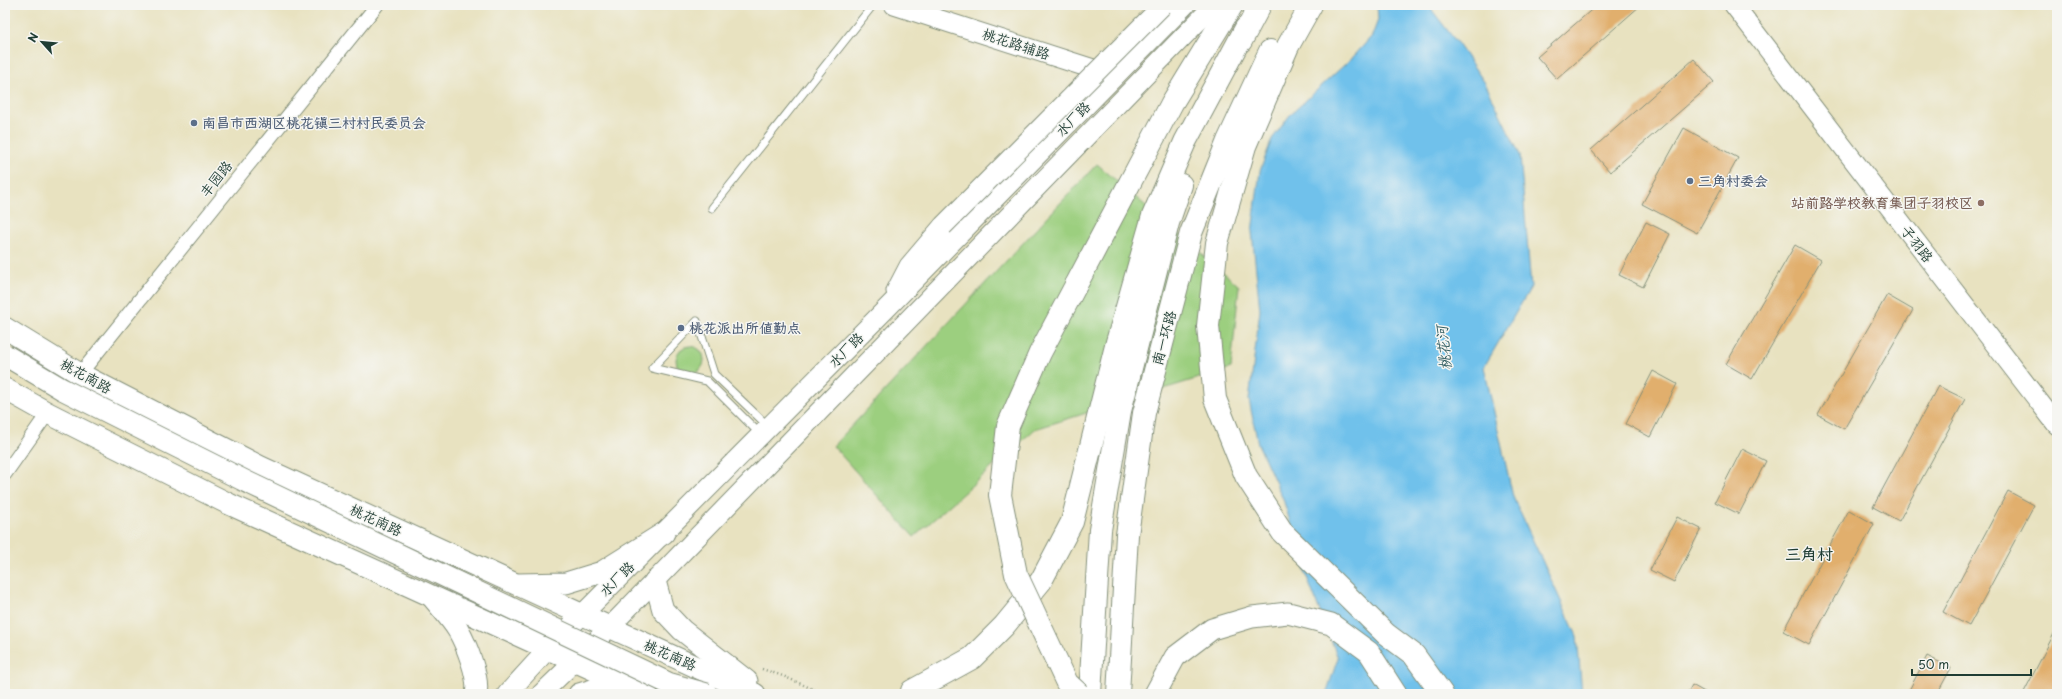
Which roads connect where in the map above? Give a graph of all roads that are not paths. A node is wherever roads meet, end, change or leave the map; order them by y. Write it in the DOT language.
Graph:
graph roads {
  1 [pos="377,5"];
  2 [pos="873,5"];
  3 [pos="894,5"];
  4 [pos="1163,5"];
  5 [pos="1185,5"];
  6 [pos="1214,5"];
  7 [pos="1232,5"];
  8 [pos="1260,5"];
  9 [pos="1295,5"];
  10 [pos="1311,5"];
  11 [pos="1734,5"];
  12 [pos="1246,28"];
  13 [pos="1115,76"];
  14 [pos="1138,84"];
  15 [pos="712,208"];
  16 [pos="889,306"];
  17 [pos="5,328"];
  18 [pos="5,355"];
  19 [pos="5,365"];
  20 [pos="80,374"];
  21 [pos="5,389"];
  22 [pos="48,413"];
  23 [pos="2057,425"];
  24 [pos="765,431"];
  25 [pos="5,474"];
  26 [pos="664,533"];
  27 [pos="655,581"];
  28 [pos="516,584"];
  29 [pos="432,596"];
  30 [pos="582,615"];
  31 [pos="609,628"];
  32 [pos="548,649"];
  33 [pos="576,661"];
  34 [pos="643,692"];
  35 [pos="907,693"];
  36 [pos="476,694"];
  37 [pos="507,694"];
  38 [pos="541,694"];
  39 [pos="579,694"];
  40 [pos="677,694"];
  41 [pos="707,694"];
  42 [pos="755,694"];
  43 [pos="763,694"];
  44 [pos="1079,694"];
  45 [pos="1090,694"];
  46 [pos="1118,694"];
  47 [pos="1155,694"];
  48 [pos="1396,694"];
  49 [pos="1442,694"];
  1 -- 20 [label="street, 丰园路"];
  2 -- 15 [label="lane"];
  3 -- 13 [label="street, 桃花路辅路"];
  4 -- 16 [label="street, bridge"];
  5 -- 13 [label="street, 水厂路"];
  6 -- 14 [label="street, 水厂路"];
  7 -- 44 [label="highway, bridge"];
  8 -- 12 [label="highway, 南一环路"];
  9 -- 46 [label="highway, 南一环路"];
  10 -- 49 [label="highway"];
  11 -- 23 [label="street, 子羽路"];
  12 -- 35 [label="highway"];
  12 -- 45 [label="highway, 南一环路"];
  13 -- 14 [label="street, 桃花路辅路"];
  13 -- 16 [label="street, 水厂路"];
  14 -- 27 [label="street, 水厂路"];
  16 -- 24 [label="street, 水厂路"];
  17 -- 20 [label="main road, 桃花南路"];
  18 -- 41 [label="main road, bridge"];
  19 -- 40 [label="main road"];
  20 -- 28 [label="main road, 桃花南路"];
  21 -- 22 [label="main road"];
  22 -- 25 [label="street"];
  22 -- 29 [label="main road"];
  24 -- 24 [label="lane"];
  24 -- 26 [label="street, 水厂路"];
  26 -- 28 [label="main road"];
  26 -- 30 [label="street, 水厂路"];
  27 -- 31 [label="street, 水厂路"];
  27 -- 43 [label="main road"];
  28 -- 30 [label="main road, 桃花南路"];
  29 -- 32 [label="main road"];
  29 -- 36 [label="main road"];
  30 -- 31 [label="main road, 桃花南路"];
  30 -- 32 [label="street, 水厂路"];
  31 -- 33 [label="street, 水厂路"];
  31 -- 42 [label="main road, 桃花南路"];
  32 -- 33 [label="main road"];
  32 -- 37 [label="street, 水厂路"];
  33 -- 34 [label="main road"];
  33 -- 38 [label="street, 水厂路"];
  34 -- 39 [label="main road"];
  47 -- 48 [label="main road"];
}
